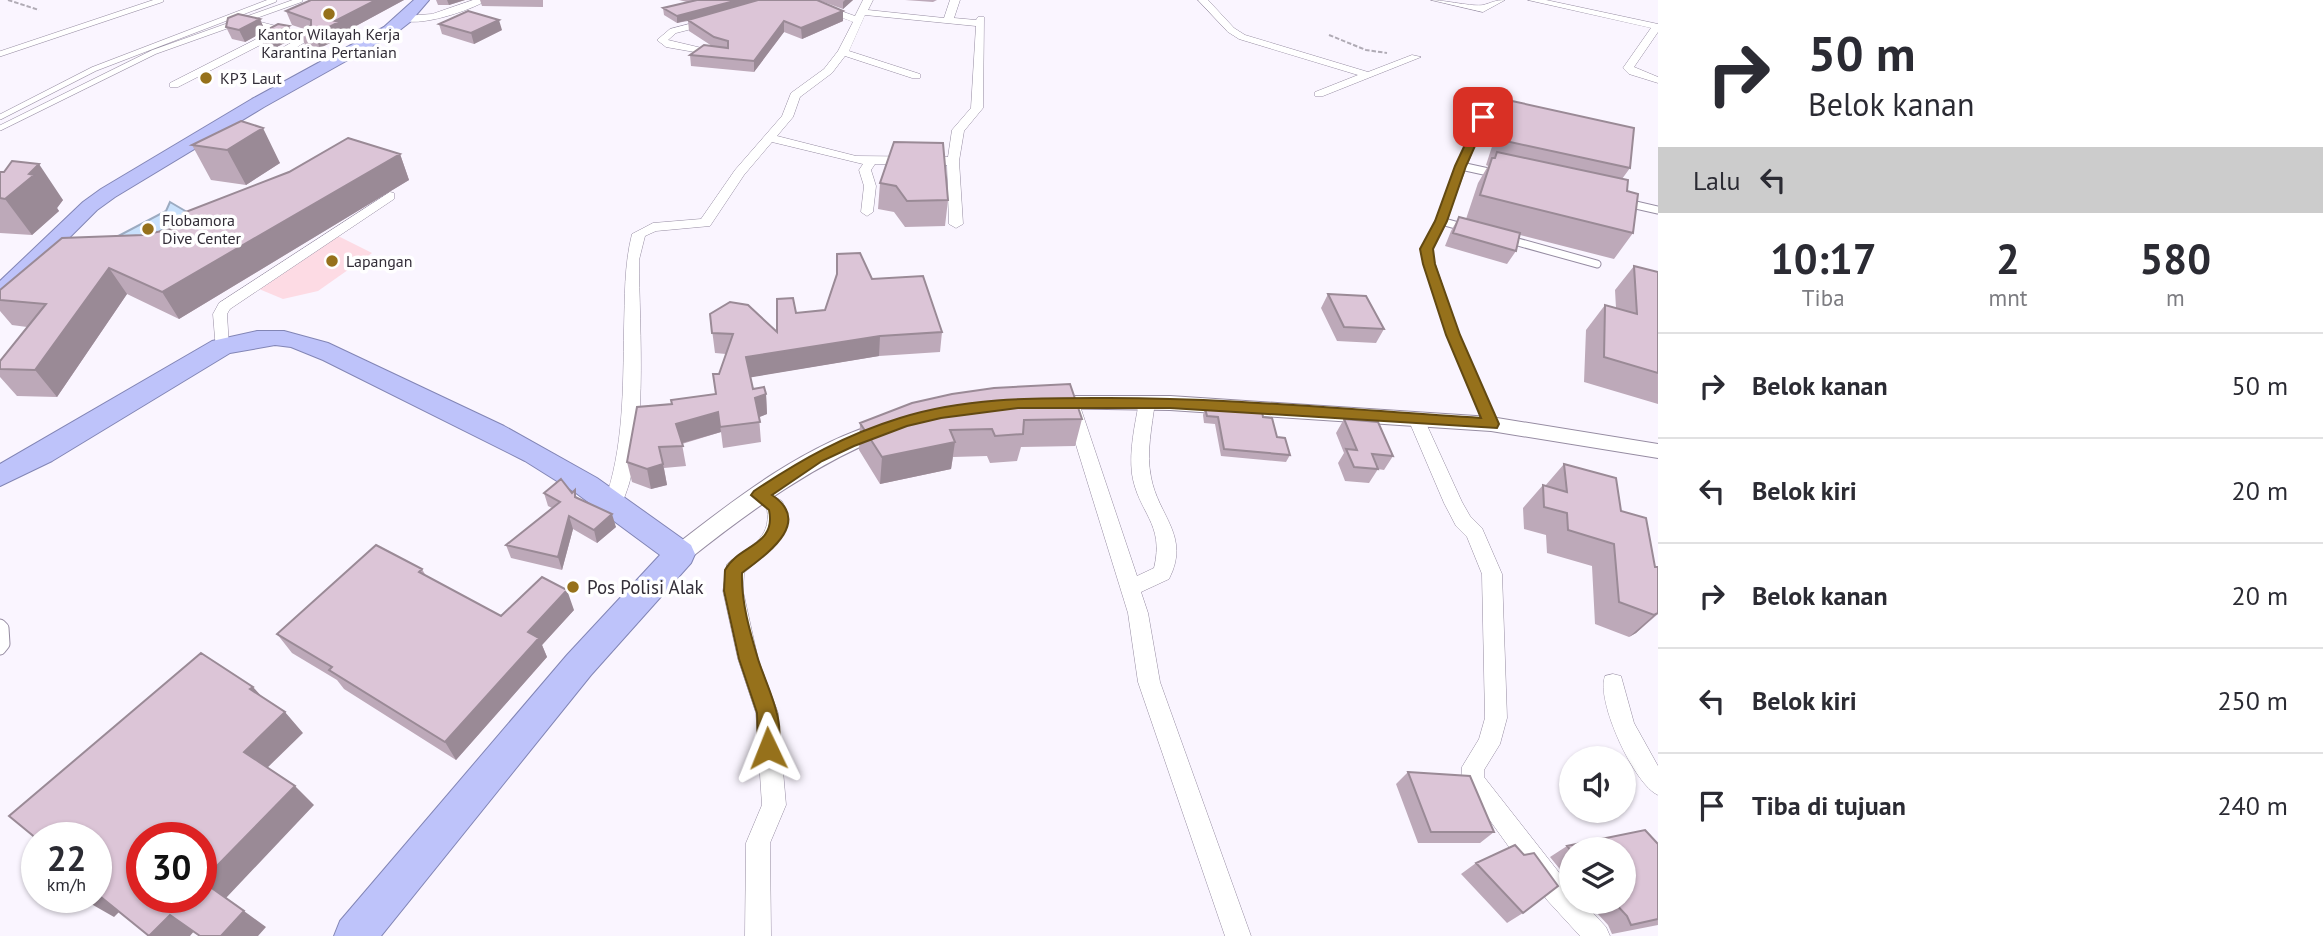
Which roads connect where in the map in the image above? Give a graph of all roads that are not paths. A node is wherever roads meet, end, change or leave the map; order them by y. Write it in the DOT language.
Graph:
graph roads {
  1 [pos="161,0"];
  2 [pos="274,0"];
  3 [pos="290,0"];
  4 [pos="300,0"];
  5 [pos="422,0"];
  6 [pos="482,0"];
  7 [pos="800,0"];
  8 [pos="955,0"];
  9 [pos="1203,0"];
  10 [pos="1436,0"];
  11 [pos="1500,0"];
  12 [pos="1532,0"];
  13 [pos="863,11"];
  14 [pos="724,18"];
  15 [pos="405,19"];
  16 [pos="245,21"];
  17 [pos="948,21"];
  18 [pos="1657,28"];
  19 [pos="285,29"];
  20 [pos="177,37"];
  21 [pos="844,52"];
  22 [pos="0,54"];
  23 [pos="723,55"];
  24 [pos="1416,57"];
  25 [pos="272,58"];
  26 [pos="1368,75"];
  27 [pos="916,76"];
  28 [pos="1658,80"];
  29 [pos="174,85"];
  30 [pos="1319,94"];
  31 [pos="0,117"];
  32 [pos="1527,122"];
  33 [pos="0,128"];
  34 [pos="771,138"];
  35 [pos="872,161"];
  36 [pos="953,161"];
  37 [pos="1461,166"];
  38 [pos="1500,175"];
  39 [pos="390,196"];
  40 [pos="1619,201"];
  41 [pos="1658,210"];
  42 [pos="867,212"];
  43 [pos="1441,221"];
  44 [pos="956,224"];
  45 [pos="1480,232"];
  46 [pos="1493,236"];
  47 [pos="1597,264"];
  48 [pos="0,294"];
  49 [pos="221,347"];
  50 [pos="1147,402"];
  51 [pos="1032,403"];
  52 [pos="1071,403"];
  53 [pos="1417,421"];
  54 [pos="904,422"];
  55 [pos="1491,424"];
  56 [pos="1658,451"];
  57 [pos="0,476"];
  58 [pos="759,495"];
  59 [pos="613,504"];
  60 [pos="680,554"];
  61 [pos="1131,587"];
  62 [pos="0,625"];
  63 [pos="0,649"];
  64 [pos="1613,683"];
  65 [pos="1658,784"];
  66 [pos="355,936"];
  67 [pos="758,936"];
  68 [pos="1238,936"];
  69 [pos="1597,936"];
  1 -- 22 [label="lane"];
  2 -- 20 [label="lane"];
  3 -- 20 [label="lane"];
  4 -- 16 [label="lane"];
  5 -- 15 [label="highway"];
  6 -- 15 [label="street"];
  7 -- 13 [label="street"];
  8 -- 17 [label="street"];
  9 -- 26 [label="street"];
  10 -- 11 [label="street"];
  12 -- 18 [label="street"];
  13 -- 17 [label="street"];
  13 -- 21 [label="street"];
  14 -- 23 [label="street"];
  15 -- 48 [label="highway"];
  16 -- 19 [label="street"];
  16 -- 33 [label="lane"];
  17 -- 36 [label="street"];
  18 -- 28 [label="street"];
  19 -- 25 [label="street"];
  19 -- 29 [label="street"];
  20 -- 31 [label="lane"];
  21 -- 27 [label="street"];
  21 -- 34 [label="street"];
  24 -- 26 [label="street"];
  26 -- 30 [label="street"];
  32 -- 37 [label="lane"];
  34 -- 35 [label="street"];
  34 -- 59 [label="street"];
  35 -- 36 [label="street"];
  35 -- 42 [label="street"];
  36 -- 44 [label="street"];
  37 -- 38 [label="lane"];
  37 -- 43 [label="lane"];
  39 -- 49 [label="street"];
  40 -- 41 [label="lane"];
  43 -- 45 [label="lane"];
  43 -- 55 [label="lane"];
  46 -- 47 [label="lane"];
  49 -- 57 [label="highway"];
  49 -- 59 [label="highway"];
  50 -- 52 [label="street"];
  50 -- 53 [label="street"];
  50 -- 61 [label="street"];
  51 -- 52 [label="street"];
  52 -- 61 [label="street"];
  53 -- 55 [label="street"];
  53 -- 69 [label="street"];
  54 -- 58 [label="street"];
  55 -- 56 [label="street"];
  58 -- 60 [label="street"];
  58 -- 67 [label="street"];
  59 -- 60 [label="highway"];
  60 -- 66 [label="highway"];
  61 -- 68 [label="street"];
  62 -- 63 [label="lane"];
  64 -- 65 [label="street"];
}
